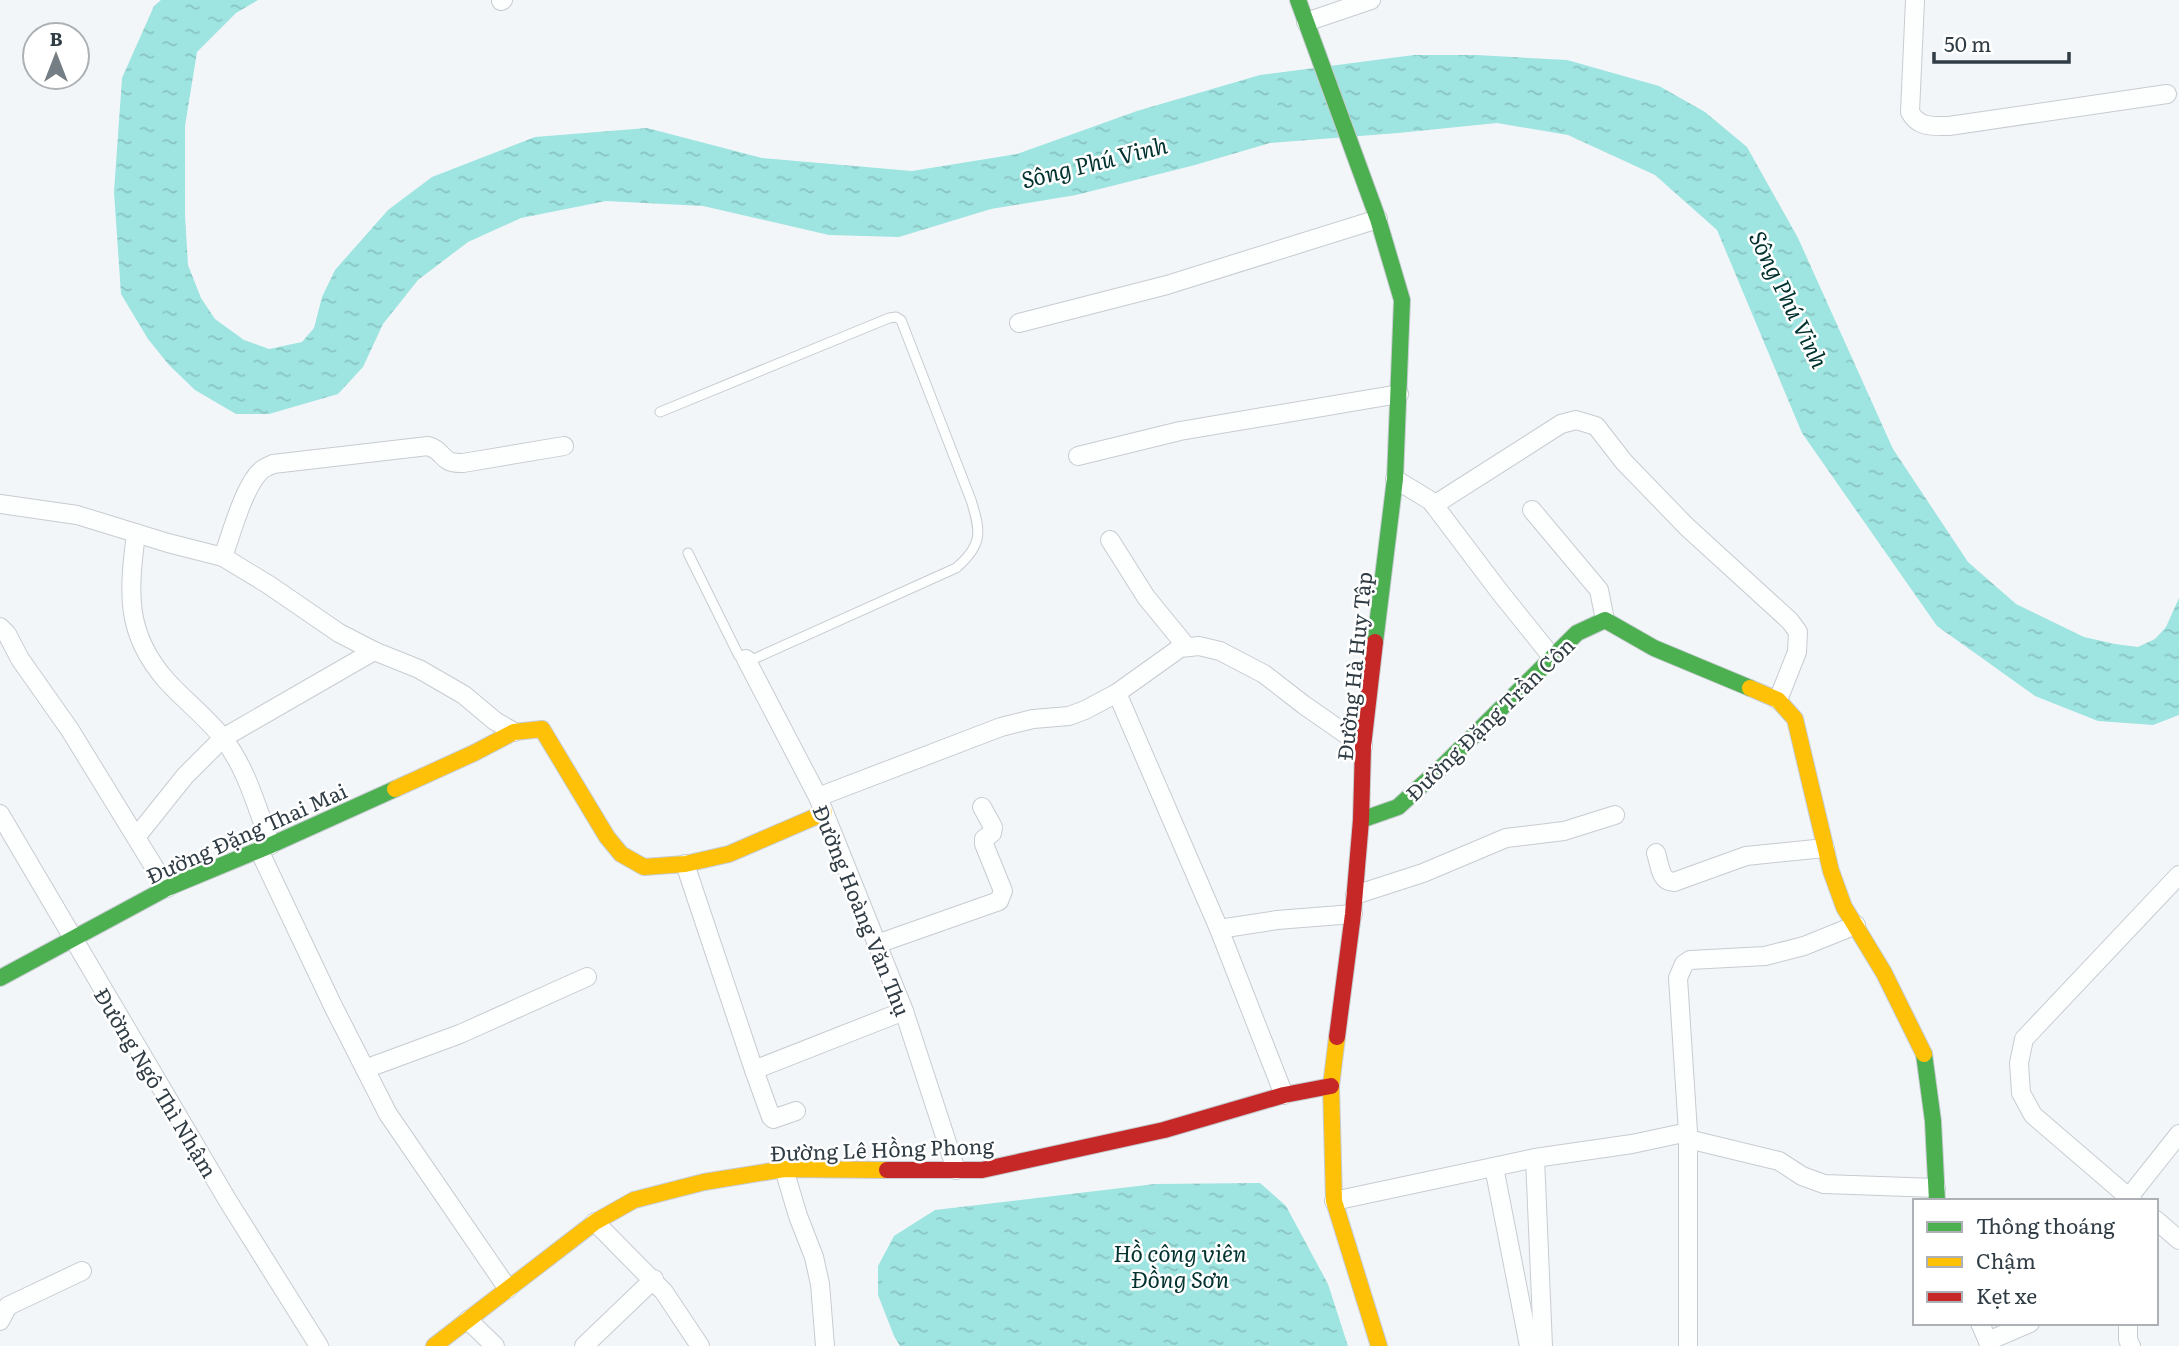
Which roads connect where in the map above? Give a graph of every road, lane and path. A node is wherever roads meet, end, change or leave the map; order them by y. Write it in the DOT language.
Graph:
graph roads {
  1 [pos="1298,0"];
  2 [pos="1371,0"];
  3 [pos="1915,0"];
  4 [pos="1306,22"];
  5 [pos="2167,94"];
  6 [pos="1378,219"];
  7 [pos="1018,323"];
  8 [pos="1399,394"];
  9 [pos="660,412"];
  10 [pos="564,446"];
  11 [pos="1078,456"];
  12 [pos="1395,478"];
  13 [pos="0,504"];
  14 [pos="1434,505"];
  15 [pos="1532,510"];
  16 [pos="136,533"];
  17 [pos="1110,540"];
  18 [pos="688,553"];
  19 [pos="223,556"];
  20 [pos="1605,620"];
  21 [pos="0,627"];
  22 [pos="1185,646"];
  23 [pos="374,651"];
  24 [pos="1552,657"];
  25 [pos="746,659"];
  26 [pos="1117,692"];
  27 [pos="1778,700"];
  28 [pos="514,732"];
  29 [pos="223,738"];
  30 [pos="1363,746"];
  31 [pos="821,805"];
  32 [pos="982,807"];
  33 [pos="0,814"];
  34 [pos="1615,816"];
  35 [pos="1361,820"];
  36 [pos="137,836"];
  37 [pos="265,848"];
  38 [pos="1825,848"];
  39 [pos="1656,853"];
  40 [pos="685,864"];
  41 [pos="2179,875"];
  42 [pos="167,888"];
  43 [pos="1355,895"];
  44 [pos="1353,914"];
  45 [pos="1856,925"];
  46 [pos="1219,929"];
  47 [pos="73,940"];
  48 [pos="877,944"];
  49 [pos="587,977"];
  50 [pos="0,978"];
  51 [pos="904,1011"];
  52 [pos="365,1069"];
  53 [pos="754,1070"];
  54 [pos="1331,1086"];
  55 [pos="1284,1095"];
  56 [pos="796,1111"];
  57 [pos="2179,1134"];
  58 [pos="1688,1136"];
  59 [pos="1535,1158"];
  60 [pos="1494,1167"];
  61 [pos="784,1169"];
  62 [pos="956,1170"];
  63 [pos="1936,1194"];
  64 [pos="2131,1199"];
  65 [pos="1334,1201"];
  66 [pos="595,1222"];
  67 [pos="2158,1222"];
  68 [pos="2179,1240"];
  69 [pos="82,1271"];
  70 [pos="654,1279"];
  71 [pos="508,1289"];
  72 [pos="468,1320"];
  73 [pos="0,1321"];
  74 [pos="1981,1325"];
  75 [pos="2026,1325"];
  76 [pos="2128,1325"];
  77 [pos="1989,1344"];
  78 [pos="319,1346"];
  79 [pos="434,1346"];
  80 [pos="495,1346"];
  81 [pos="584,1346"];
  82 [pos="700,1346"];
  83 [pos="825,1346"];
  84 [pos="1379,1346"];
  85 [pos="1530,1346"];
  86 [pos="1543,1346"];
  87 [pos="1688,1346"];
  88 [pos="2131,1346"];
  1 -- 4 [label="main road, Đường Hà Huy Tập"];
  2 -- 4 [label="street"];
  3 -- 5 [label="street"];
  4 -- 6 [label="main road, Đường Hà Huy Tập"];
  6 -- 7 [label="street"];
  6 -- 8 [label="main road, Đường Hà Huy Tập"];
  8 -- 11 [label="street"];
  8 -- 12 [label="main road, Đường Hà Huy Tập"];
  9 -- 25 [label="lane"];
  10 -- 19 [label="street"];
  12 -- 14 [label="street"];
  12 -- 30 [label="main road, Đường Hà Huy Tập"];
  13 -- 16 [label="street"];
  14 -- 24 [label="street"];
  14 -- 27 [label="street"];
  15 -- 20 [label="street"];
  16 -- 19 [label="street"];
  16 -- 29 [label="street"];
  17 -- 22 [label="street"];
  18 -- 25 [label="lane"];
  19 -- 23 [label="street"];
  20 -- 24 [label="main road, Đường Đặng Trần Côn"];
  20 -- 27 [label="main road"];
  21 -- 36 [label="street"];
  22 -- 26 [label="street"];
  22 -- 30 [label="street"];
  23 -- 28 [label="street"];
  23 -- 29 [label="street"];
  24 -- 35 [label="main road, Đường Đặng Trần Côn"];
  25 -- 31 [label="street, Đường Hoàng Văn Thụ"];
  26 -- 31 [label="street"];
  26 -- 46 [label="street"];
  27 -- 38 [label="main road"];
  28 -- 37 [label="main road, Đường Đặng Thai Mai"];
  28 -- 40 [label="main road"];
  29 -- 36 [label="street"];
  29 -- 37 [label="street"];
  30 -- 35 [label="main road, Đường Hà Huy Tập"];
  31 -- 40 [label="main road"];
  31 -- 48 [label="street, Đường Hoàng Văn Thụ"];
  32 -- 48 [label="street"];
  33 -- 47 [label="street, Đường Ngô Thì Nhậm"];
  34 -- 43 [label="street"];
  35 -- 43 [label="main road, Đường Hà Huy Tập"];
  36 -- 42 [label="street"];
  37 -- 42 [label="main road, Đường Đặng Thai Mai"];
  37 -- 52 [label="street"];
  38 -- 39 [label="street"];
  38 -- 45 [label="main road"];
  40 -- 53 [label="street"];
  41 -- 64 [label="street"];
  42 -- 47 [label="main road, Đường Đặng Thai Mai"];
  43 -- 44 [label="main road, Đường Hà Huy Tập"];
  44 -- 46 [label="street"];
  44 -- 54 [label="main road, Đường Hà Huy Tập"];
  45 -- 58 [label="street"];
  45 -- 63 [label="main road"];
  46 -- 55 [label="street"];
  47 -- 50 [label="main road, Đường Đặng Thai Mai"];
  47 -- 78 [label="street, Đường Ngô Thì Nhậm"];
  48 -- 51 [label="street, Đường Hoàng Văn Thụ"];
  49 -- 52 [label="street"];
  51 -- 53 [label="street"];
  51 -- 62 [label="street, Đường Hoàng Văn Thụ"];
  52 -- 71 [label="street"];
  53 -- 56 [label="street"];
  54 -- 55 [label="main road, Đường Lê Hồng Phong"];
  54 -- 65 [label="main road, Đường Hà Huy Tập"];
  55 -- 62 [label="main road, Đường Lê Hồng Phong"];
  57 -- 64 [label="street"];
  58 -- 59 [label="street"];
  58 -- 63 [label="street"];
  58 -- 87 [label="street"];
  59 -- 60 [label="street"];
  59 -- 86 [label="street"];
  60 -- 65 [label="street"];
  60 -- 85 [label="street"];
  61 -- 62 [label="main road, Đường Lê Hồng Phong"];
  61 -- 66 [label="main road, Đường Lê Hồng Phong"];
  61 -- 83 [label="street"];
  65 -- 84 [label="main road, Đường Hà Huy Tập"];
  66 -- 70 [label="street"];
  66 -- 71 [label="main road, Đường Lê Hồng Phong"];
  67 -- 68 [label="street"];
  69 -- 73 [label="street"];
  70 -- 81 [label="street"];
  70 -- 82 [label="street"];
  71 -- 72 [label="main road, Đường Lê Hồng Phong"];
  72 -- 79 [label="main road, Đường Lê Hồng Phong"];
  72 -- 80 [label="street"];
  74 -- 77 [label="street"];
  75 -- 77 [label="street"];
  76 -- 88 [label="street"];
}
